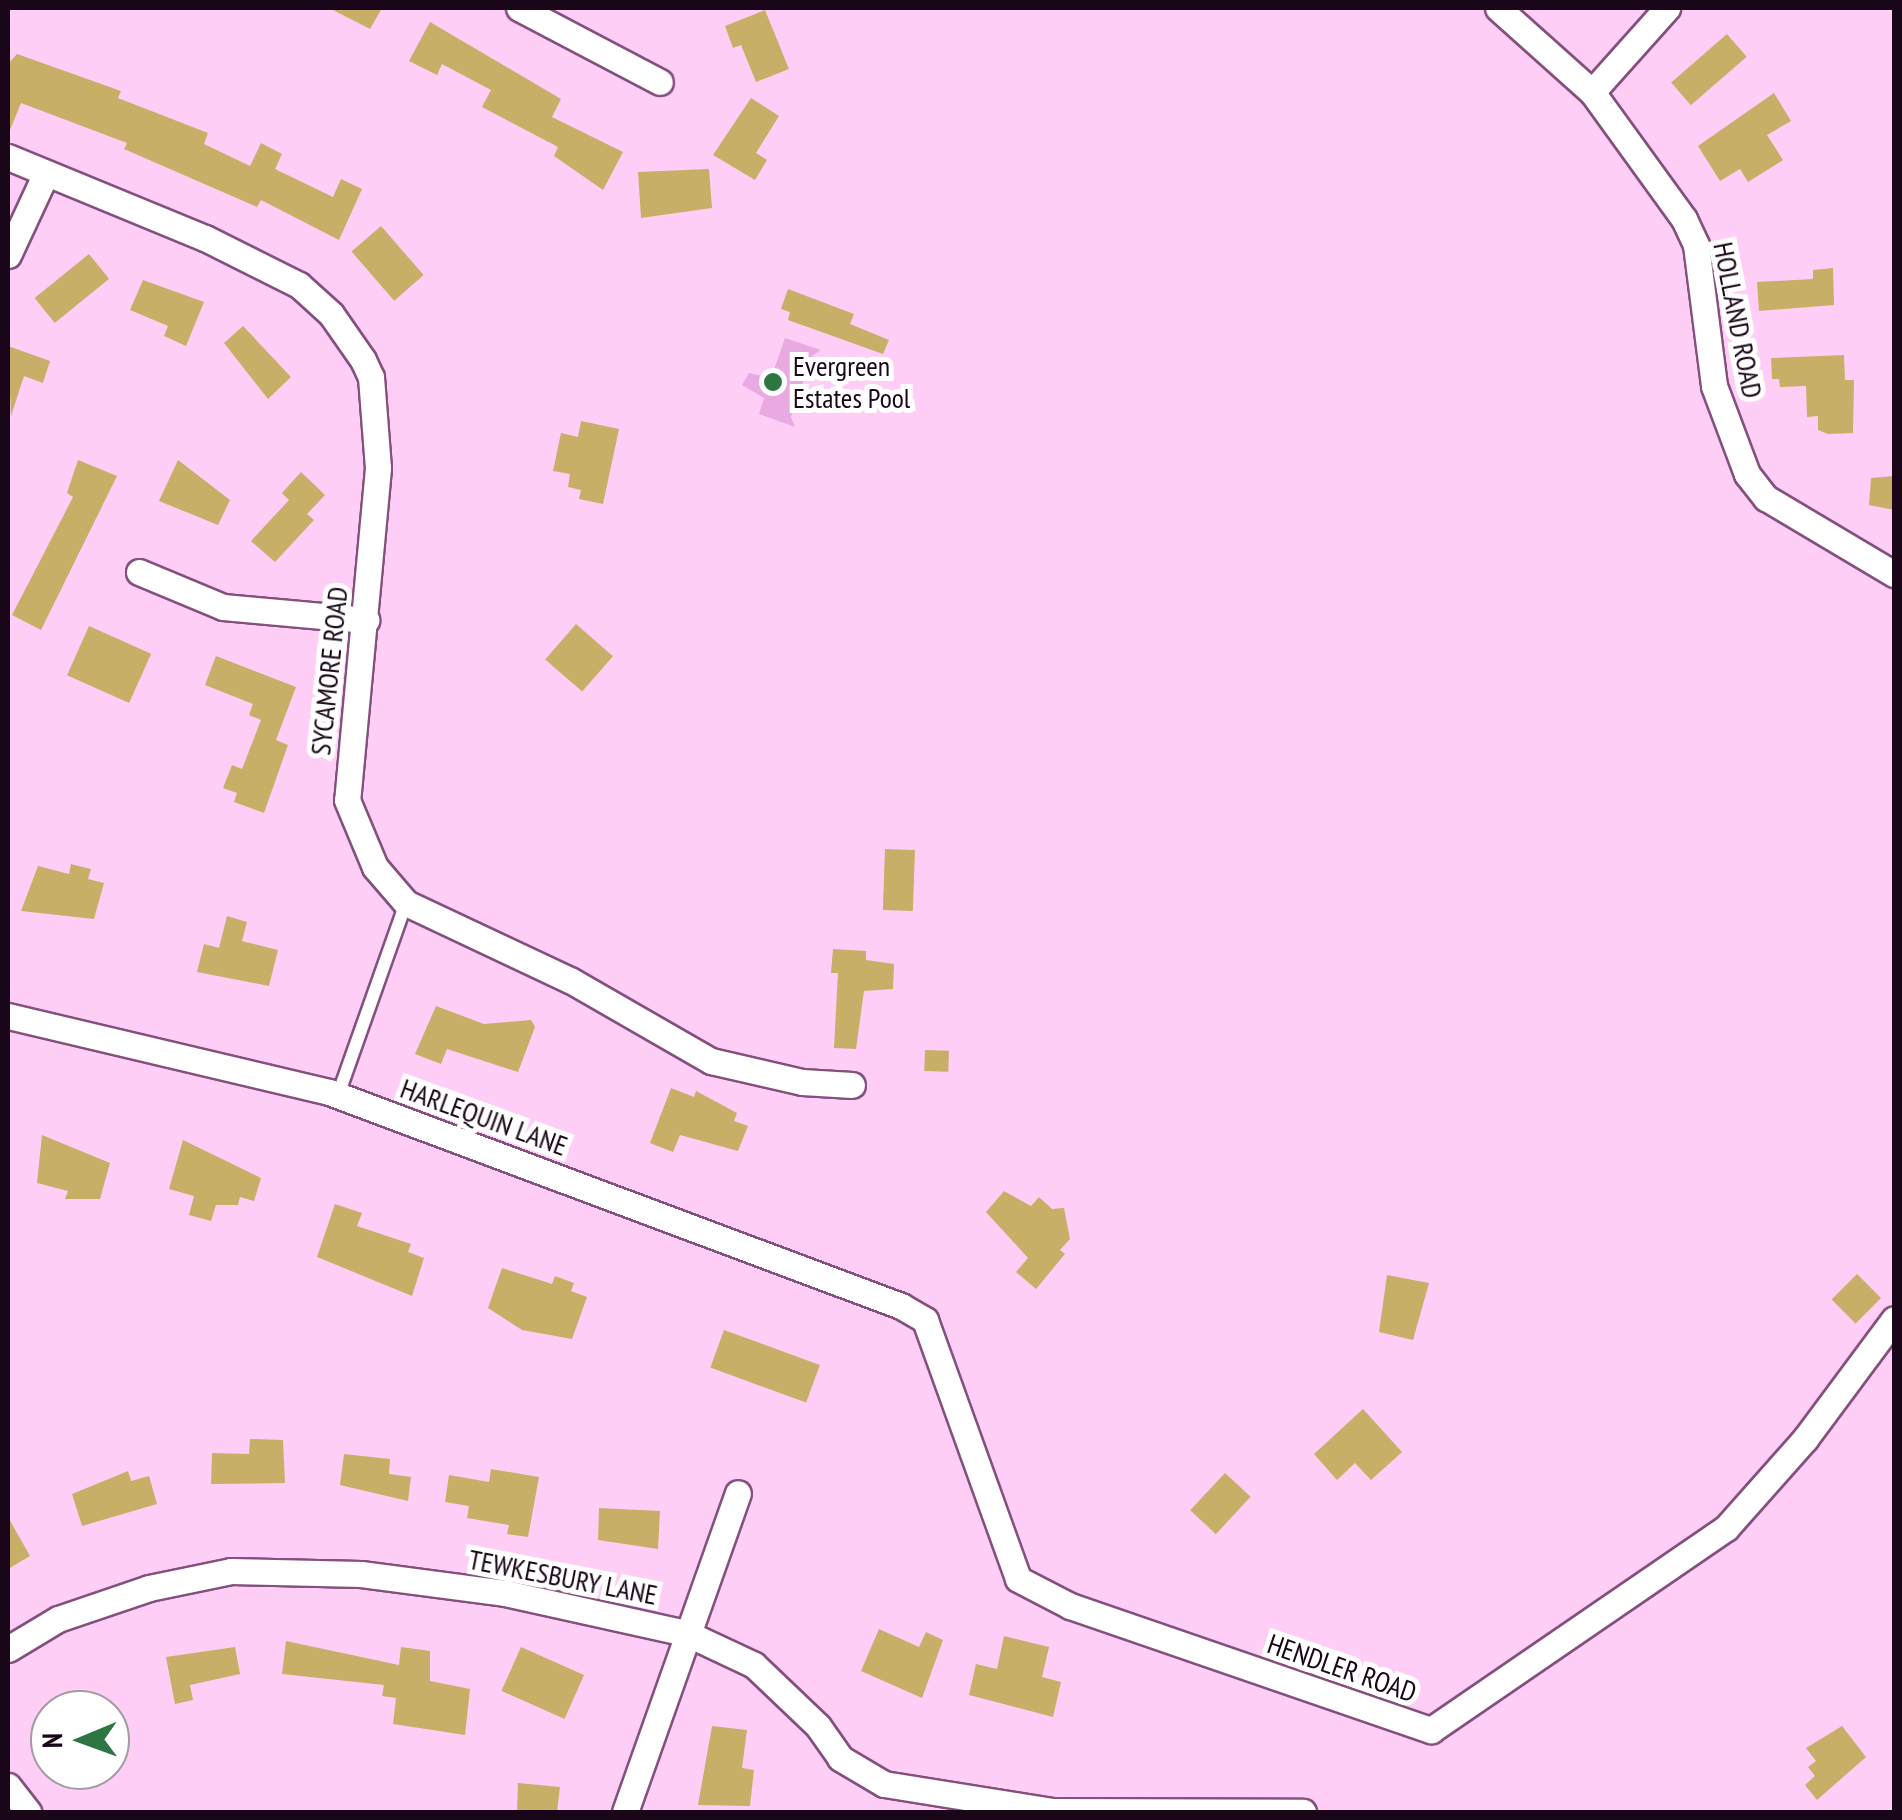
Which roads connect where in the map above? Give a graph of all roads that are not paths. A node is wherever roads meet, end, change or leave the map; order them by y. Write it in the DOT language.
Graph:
graph roads {
  1 [pos="519,8"];
  2 [pos="1498,8"];
  3 [pos="1667,8"];
  4 [pos="660,82"];
  5 [pos="1592,92"];
  6 [pos="8,157"];
  7 [pos="46,174"];
  8 [pos="8,255"];
  9 [pos="139,572"];
  10 [pos="1894,574"];
  11 [pos="366,620"];
  12 [pos="406,903"];
  13 [pos="8,1016"];
  14 [pos="852,1085"];
  15 [pos="338,1095"];
  16 [pos="1894,1319"];
  17 [pos="925,1320"];
  18 [pos="738,1493"];
  19 [pos="686,1633"];
  20 [pos="8,1649"];
  21 [pos="8,1786"];
  22 [pos="28,1812"];
  23 [pos="625,1812"];
  24 [pos="1303,1812"];
  1 -- 4 [label="street"];
  2 -- 5 [label="street, HOLLAND ROAD"];
  3 -- 5 [label="street"];
  5 -- 10 [label="street, HOLLAND ROAD"];
  6 -- 7 [label="street, SYCAMORE ROAD"];
  7 -- 8 [label="street"];
  7 -- 11 [label="street, SYCAMORE ROAD"];
  9 -- 11 [label="street"];
  11 -- 12 [label="street, SYCAMORE ROAD"];
  12 -- 14 [label="street, SYCAMORE ROAD"];
  12 -- 15 [label="lane"];
  13 -- 15 [label="street, HARLEQUIN LANE"];
  15 -- 17 [label="street, HARLEQUIN LANE"];
  16 -- 17 [label="street, HENDLER ROAD"];
  18 -- 19 [label="street"];
  19 -- 20 [label="street, TEWKESBURY LANE"];
  19 -- 23 [label="street"];
  19 -- 24 [label="street, TEWKESBURY LANE"];
  21 -- 22 [label="street"];
}
